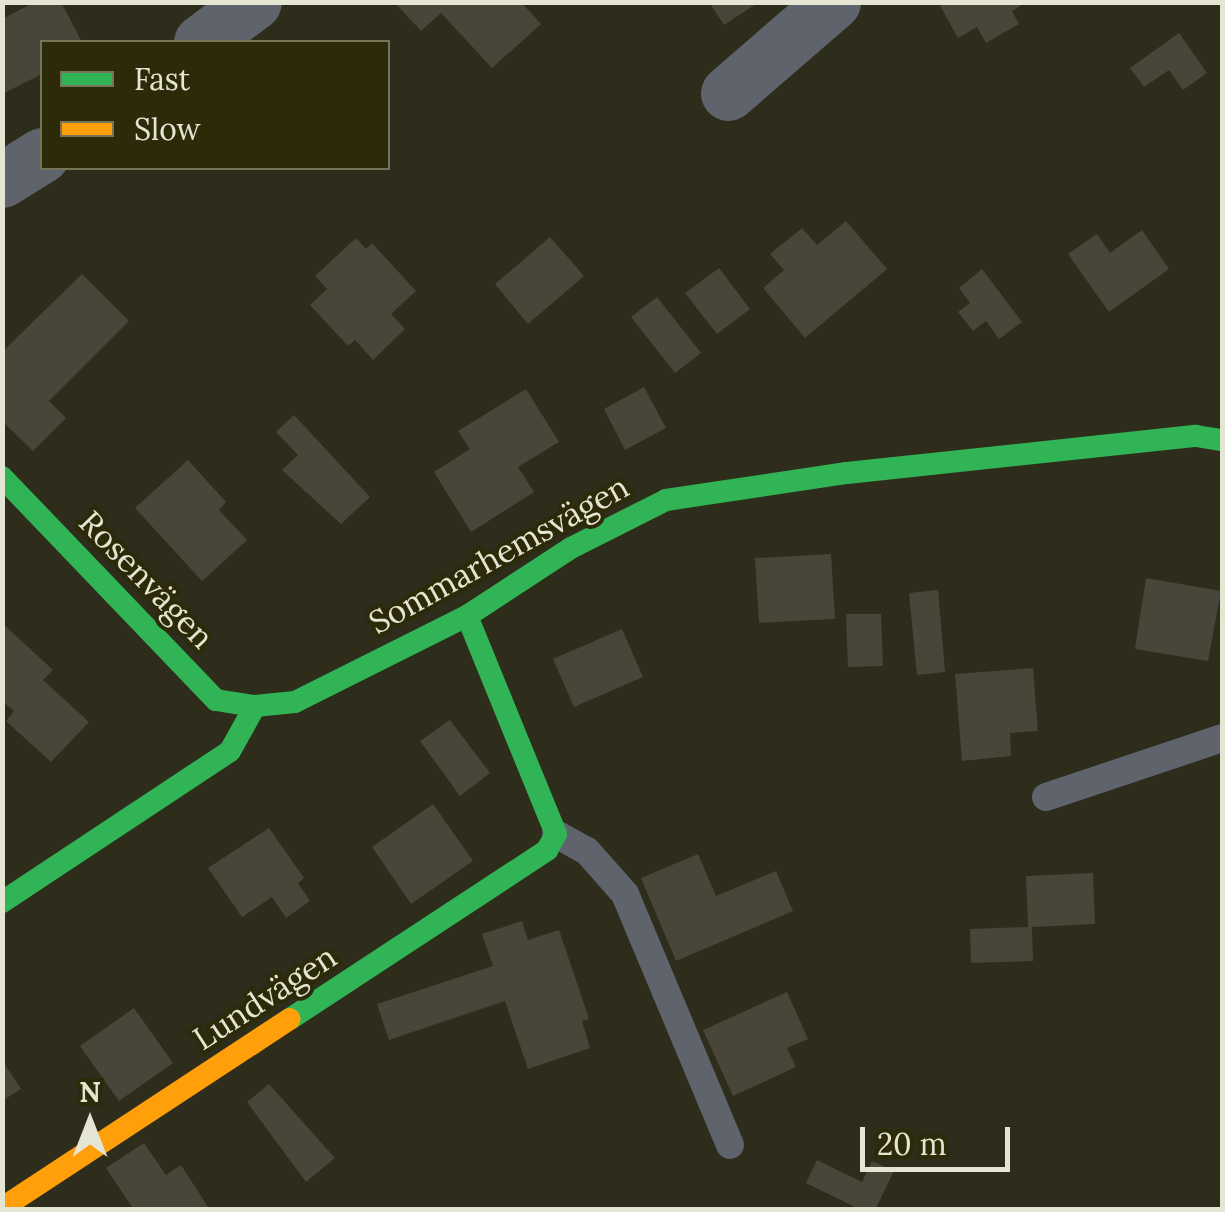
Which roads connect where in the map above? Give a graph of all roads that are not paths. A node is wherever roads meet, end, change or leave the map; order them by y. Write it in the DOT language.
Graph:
graph roads {
  1 [pos="254,2"];
  2 [pos="834,2"];
  3 [pos="204,40"];
  4 [pos="728,93"];
  5 [pos="40,156"];
  6 [pos="2,180"];
  7 [pos="1222,440"];
  8 [pos="2,476"];
  9 [pos="467,616"];
  10 [pos="255,706"];
  11 [pos="1222,738"];
  12 [pos="1046,798"];
  13 [pos="556,834"];
  14 [pos="2,902"];
  15 [pos="730,1145"];
  16 [pos="2,1208"];
  1 -- 3 [label="street"];
  2 -- 4 [label="street"];
  5 -- 6 [label="street"];
  7 -- 9 [label="street, Sommarhemsvägen"];
  8 -- 10 [label="street, Rosenvägen"];
  9 -- 10 [label="street, Sommarhemsvägen"];
  9 -- 13 [label="street"];
  10 -- 14 [label="street"];
  11 -- 12 [label="lane"];
  13 -- 15 [label="lane"];
  13 -- 16 [label="street, Lundvägen"];
}
